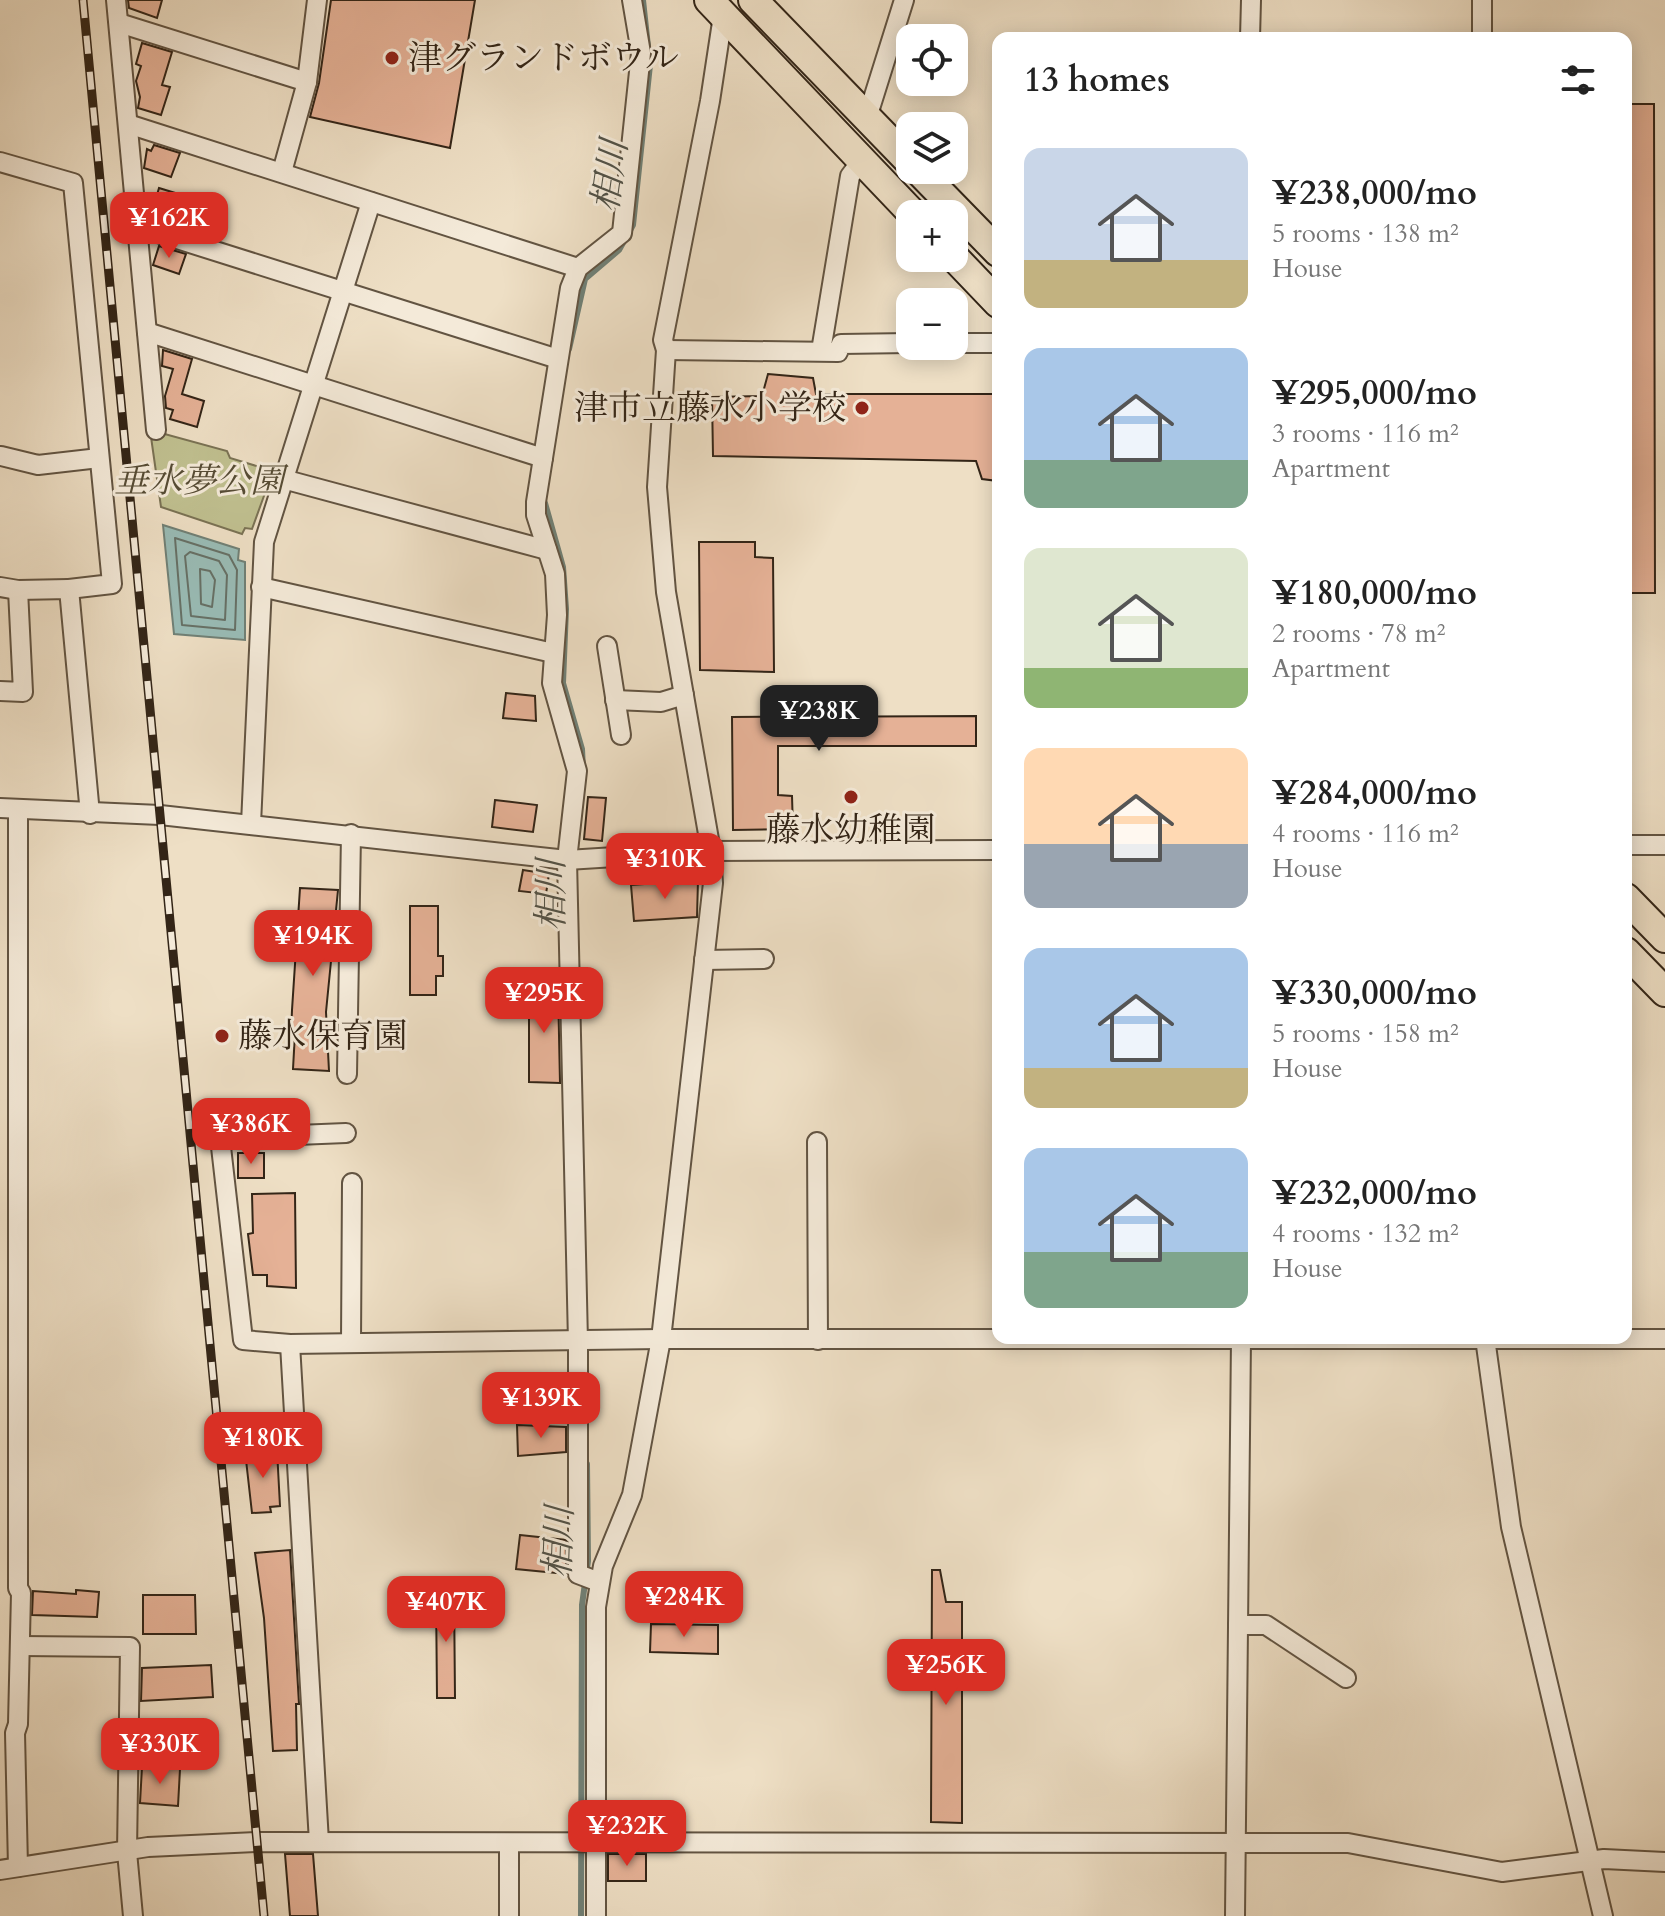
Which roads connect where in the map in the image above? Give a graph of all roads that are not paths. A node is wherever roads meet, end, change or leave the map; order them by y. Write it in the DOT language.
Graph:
graph roads {
  1 [pos="116,0"];
  2 [pos="317,0"];
  3 [pos="632,0"];
  4 [pos="753,0"];
  5 [pos="904,0"];
  6 [pos="1251,0"];
  7 [pos="1482,0"];
  8 [pos="719,5"];
  9 [pos="119,23"];
  10 [pos="1250,32"];
  11 [pos="1482,32"];
  12 [pos="307,82"];
  13 [pos="867,118"];
  14 [pos="128,124"];
  15 [pos="896,148"];
  16 [pos="862,160"];
  17 [pos="0,162"];
  18 [pos="282,172"];
  19 [pos="932,184"];
  20 [pos="900,200"];
  21 [pos="371,202"];
  22 [pos="139,227"];
  23 [pos="992,246"];
  24 [pos="578,268"];
  25 [pos="968,272"];
  26 [pos="344,290"];
  27 [pos="992,297"];
  28 [pos="147,332"];
  29 [pos="896,343"];
  30 [pos="968,343"];
  31 [pos="992,343"];
  32 [pos="666,350"];
  33 [pos="821,351"];
  34 [pos="558,359"];
  35 [pos="313,385"];
  36 [pos="156,430"];
  37 [pos="0,446"];
  38 [pos="1,456"];
  39 [pos="99,458"];
  40 [pos="543,458"];
  41 [pos="0,467"];
  42 [pos="283,479"];
  43 [pos="547,550"];
  44 [pos="261,587"];
  45 [pos="9,589"];
  46 [pos="69,589"];
  47 [pos="607,646"];
  48 [pos="553,653"];
  49 [pos="0,691"];
  50 [pos="684,695"];
  51 [pos="615,700"];
  52 [pos="621,735"];
  53 [pos="9,809"];
  54 [pos="90,814"];
  55 [pos="251,824"];
  56 [pos="351,834"];
  57 [pos="1632,845"];
  58 [pos="1665,845"];
  59 [pos="992,850"];
  60 [pos="711,851"];
  61 [pos="575,860"];
  62 [pos="1632,904"];
  63 [pos="1665,938"];
  64 [pos="1632,958"];
  65 [pos="764,959"];
  66 [pos="704,960"];
  67 [pos="1665,992"];
  68 [pos="347,1074"];
  69 [pos="346,1133"];
  70 [pos="817,1142"];
  71 [pos="352,1183"];
  72 [pos="661,1339"];
  73 [pos="1632,1339"];
  74 [pos="1665,1339"];
  75 [pos="818,1340"];
  76 [pos="992,1340"];
  77 [pos="351,1342"];
  78 [pos="584,1342"];
  79 [pos="290,1344"];
  80 [pos="1241,1344"];
  81 [pos="1486,1344"];
  82 [pos="591,1579"];
  83 [pos="1238,1625"];
  84 [pos="20,1646"];
  85 [pos="1346,1678"];
  86 [pos="586,1841"];
  87 [pos="319,1842"];
  88 [pos="509,1843"];
  89 [pos="1236,1843"];
  90 [pos="127,1852"];
  91 [pos="1591,1861"];
  92 [pos="1665,1862"];
  93 [pos="9,1869"];
  94 [pos="133,1916"];
  95 [pos="509,1916"];
  96 [pos="596,1916"];
  97 [pos="1235,1916"];
  98 [pos="1603,1916"];
  1 -- 9 [label="street"];
  2 -- 12 [label="street"];
  3 -- 24 [label="street"];
  4 -- 13 [label="highway"];
  5 -- 13 [label="street"];
  6 -- 10 [label="street"];
  7 -- 11 [label="street"];
  8 -- 16 [label="highway"];
  8 -- 32 [label="street"];
  9 -- 12 [label="street"];
  9 -- 14 [label="street"];
  12 -- 18 [label="street"];
  13 -- 15 [label="highway"];
  14 -- 18 [label="street"];
  14 -- 22 [label="street"];
  16 -- 20 [label="highway"];
  16 -- 33 [label="street"];
  17 -- 39 [label="street"];
  18 -- 21 [label="street"];
  19 -- 23 [label="highway"];
  21 -- 24 [label="street"];
  21 -- 26 [label="street"];
  22 -- 26 [label="street"];
  22 -- 28 [label="street"];
  24 -- 34 [label="street"];
  25 -- 27 [label="highway"];
  26 -- 34 [label="street"];
  26 -- 35 [label="street"];
  28 -- 35 [label="street"];
  28 -- 36 [label="street"];
  29 -- 33 [label="street"];
  30 -- 31 [label="street"];
  32 -- 33 [label="street"];
  32 -- 50 [label="street"];
  34 -- 40 [label="street"];
  35 -- 40 [label="street"];
  35 -- 42 [label="street"];
  37 -- 38 [label="street"];
  38 -- 39 [label="street"];
  38 -- 41 [label="street"];
  39 -- 46 [label="street"];
  40 -- 43 [label="street"];
  42 -- 43 [label="street"];
  42 -- 44 [label="street"];
  43 -- 48 [label="street"];
  44 -- 48 [label="street"];
  44 -- 55 [label="street"];
  45 -- 46 [label="street"];
  45 -- 49 [label="street"];
  46 -- 54 [label="street"];
  47 -- 51 [label="street"];
  48 -- 61 [label="street"];
  50 -- 51 [label="street"];
  50 -- 60 [label="street"];
  51 -- 52 [label="street"];
  53 -- 54 [label="street"];
  53 -- 84 [label="street"];
  54 -- 55 [label="street"];
  55 -- 56 [label="street"];
  56 -- 61 [label="street"];
  56 -- 68 [label="street"];
  57 -- 58 [label="street"];
  59 -- 60 [label="street"];
  60 -- 61 [label="street"];
  60 -- 66 [label="street"];
  61 -- 78 [label="street"];
  62 -- 63 [label="highway"];
  64 -- 67 [label="highway"];
  65 -- 66 [label="street"];
  66 -- 72 [label="street"];
  69 -- 79 [label="street"];
  70 -- 75 [label="street"];
  71 -- 77 [label="street"];
  72 -- 75 [label="street"];
  72 -- 78 [label="street"];
  72 -- 82 [label="street"];
  73 -- 74 [label="street"];
  75 -- 76 [label="street"];
  77 -- 78 [label="street"];
  77 -- 79 [label="street"];
  78 -- 82 [label="street"];
  79 -- 87 [label="street"];
  80 -- 83 [label="street"];
  81 -- 91 [label="street"];
  82 -- 86 [label="street"];
  83 -- 85 [label="street"];
  83 -- 89 [label="street"];
  84 -- 90 [label="street"];
  84 -- 93 [label="street"];
  86 -- 88 [label="street"];
  86 -- 89 [label="street"];
  86 -- 96 [label="street"];
  87 -- 88 [label="street"];
  87 -- 90 [label="street"];
  88 -- 95 [label="street"];
  89 -- 91 [label="street"];
  89 -- 97 [label="street"];
  90 -- 93 [label="street"];
  90 -- 94 [label="street"];
  91 -- 92 [label="street"];
  91 -- 98 [label="street"];
}
